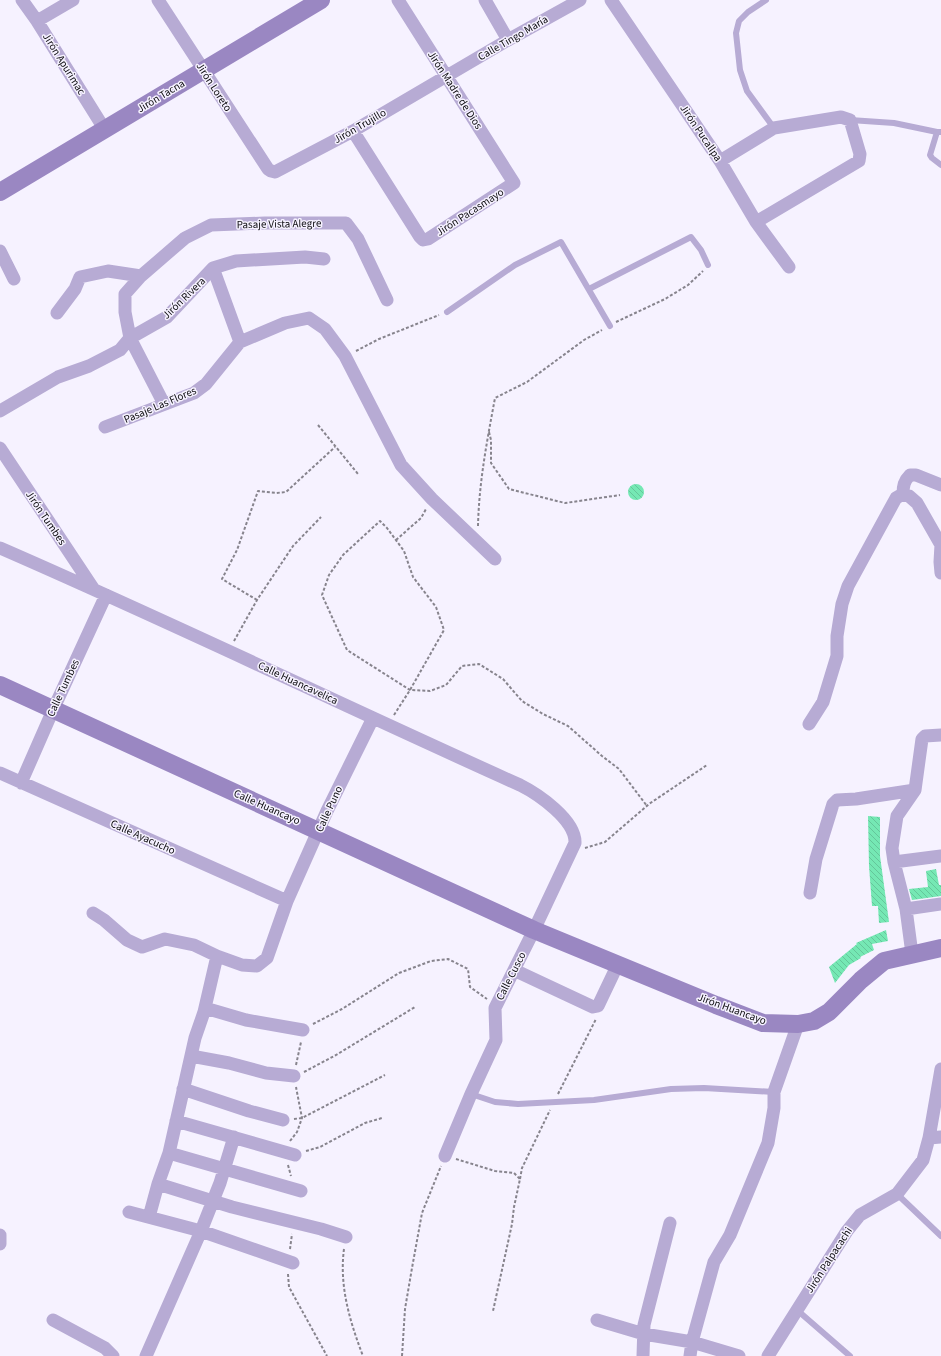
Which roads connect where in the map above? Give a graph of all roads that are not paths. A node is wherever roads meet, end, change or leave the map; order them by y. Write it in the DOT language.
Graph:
graph roads {
  1 [pos="22,0"];
  2 [pos="73,0"];
  3 [pos="158,0"];
  4 [pos="321,0"];
  5 [pos="398,0"];
  6 [pos="485,0"];
  7 [pos="580,0"];
  8 [pos="611,0"];
  9 [pos="766,0"];
  10 [pos="37,21"];
  11 [pos="508,40"];
  12 [pos="203,70"];
  13 [pos="446,76"];
  14 [pos="850,120"];
  15 [pos="774,128"];
  16 [pos="105,130"];
  17 [pos="353,131"];
  18 [pos="939,132"];
  19 [pos="720,161"];
  20 [pos="941,165"];
  21 [pos="272,172"];
  22 [pos="514,181"];
  23 [pos="0,192"];
  24 [pos="756,222"];
  25 [pos="0,251"];
  26 [pos="324,259"];
  27 [pos="708,265"];
  28 [pos="789,267"];
  29 [pos="213,268"];
  30 [pos="141,276"];
  31 [pos="14,279"];
  32 [pos="589,289"];
  33 [pos="387,300"];
  34 [pos="447,312"];
  35 [pos="57,313"];
  36 [pos="610,326"];
  37 [pos="130,338"];
  38 [pos="240,342"];
  39 [pos="164,404"];
  40 [pos="0,411"];
  41 [pos="105,428"];
  42 [pos="0,448"];
  43 [pos="941,485"];
  44 [pos="903,494"];
  45 [pos="0,548"];
  46 [pos="495,559"];
  47 [pos="941,573"];
  48 [pos="93,588"];
  49 [pos="106,595"];
  50 [pos="0,685"];
  51 [pos="53,710"];
  52 [pos="373,718"];
  53 [pos="809,724"];
  54 [pos="941,735"];
  55 [pos="0,773"];
  56 [pos="21,783"];
  57 [pos="914,790"];
  58 [pos="318,830"];
  59 [pos="573,848"];
  60 [pos="941,856"];
  61 [pos="894,862"];
  62 [pos="810,893"];
  63 [pos="287,901"];
  64 [pos="941,904"];
  65 [pos="906,909"];
  66 [pos="93,913"];
  67 [pos="534,930"];
  68 [pos="941,948"];
  69 [pos="912,954"];
  70 [pos="217,956"];
  71 [pos="618,964"];
  72 [pos="514,970"];
  73 [pos="205,1008"];
  74 [pos="798,1024"];
  75 [pos="303,1030"];
  76 [pos="191,1056"];
  77 [pos="941,1069"];
  78 [pos="294,1076"];
  79 [pos="183,1089"];
  80 [pos="774,1092"];
  81 [pos="471,1094"];
  82 [pos="176,1120"];
  83 [pos="283,1120"];
  84 [pos="234,1136"];
  85 [pos="935,1138"];
  86 [pos="170,1153"];
  87 [pos="295,1155"];
  88 [pos="445,1156"];
  89 [pos="224,1169"];
  90 [pos="158,1184"];
  91 [pos="300,1191"];
  92 [pos="897,1194"];
  93 [pos="213,1200"];
  94 [pos="129,1212"];
  95 [pos="149,1217"];
  96 [pos="670,1222"];
  97 [pos="201,1231"];
  98 [pos="0,1235"];
  99 [pos="941,1236"];
  100 [pos="346,1238"];
  101 [pos="0,1244"];
  102 [pos="293,1264"];
  103 [pos="797,1310"];
  104 [pos="52,1320"];
  105 [pos="597,1320"];
  106 [pos="644,1334"];
  107 [pos="692,1342"];
  108 [pos="114,1356"];
  109 [pos="146,1356"];
  110 [pos="643,1356"];
  111 [pos="690,1356"];
  112 [pos="739,1356"];
  113 [pos="768,1356"];
  114 [pos="850,1356"];
  1 -- 10 [label="street, Jirón Apurimac"];
  2 -- 10 [label="street"];
  3 -- 12 [label="street, Jirón Loreto"];
  4 -- 12 [label="street, Jirón Tacna"];
  5 -- 13 [label="street, Jirón Madre de Dios"];
  6 -- 11 [label="street"];
  7 -- 11 [label="street, Calle Tingo María"];
  8 -- 19 [label="street, Jirón Pucallpa"];
  9 -- 15 [label="lane"];
  10 -- 16 [label="street, Jirón Apurimac"];
  11 -- 13 [label="street, Calle Tingo María"];
  12 -- 16 [label="street, Jirón Tacna"];
  12 -- 21 [label="street, Jirón Loreto"];
  13 -- 17 [label="street, Jirón Trujillo"];
  13 -- 22 [label="street, Jirón Madre de Dios"];
  14 -- 15 [label="street"];
  14 -- 18 [label="lane"];
  14 -- 24 [label="street"];
  15 -- 19 [label="street"];
  16 -- 23 [label="street, Jirón Tacna"];
  17 -- 21 [label="street, Jirón Trujillo"];
  17 -- 22 [label="street, Jirón Pacasmayo"];
  18 -- 20 [label="lane"];
  19 -- 24 [label="street, Jirón Pucallpa"];
  24 -- 28 [label="street, Jirón Pucallpa"];
  25 -- 31 [label="street"];
  26 -- 29 [label="street, Jirón Rivera"];
  27 -- 32 [label="lane"];
  29 -- 37 [label="street, Jirón Rivera"];
  29 -- 38 [label="street"];
  30 -- 33 [label="street, Pasaje Vista Alegre"];
  30 -- 35 [label="street"];
  30 -- 37 [label="street"];
  32 -- 34 [label="lane"];
  32 -- 36 [label="lane"];
  37 -- 39 [label="street"];
  37 -- 40 [label="street, Jirón Rivera"];
  38 -- 39 [label="street, Pasaje Las Flores"];
  38 -- 46 [label="street, Pasaje Las Flores"];
  39 -- 41 [label="street, Pasaje Las Flores"];
  42 -- 48 [label="street, Jirón Tumbes"];
  43 -- 44 [label="street"];
  44 -- 47 [label="street"];
  44 -- 53 [label="street"];
  45 -- 48 [label="street, Calle Huancavelica"];
  48 -- 49 [label="street, Calle Huancavelica"];
  49 -- 51 [label="street, Calle Tumbes"];
  49 -- 52 [label="street, Calle Huancavelica"];
  50 -- 51 [label="street, Calle Huancayo"];
  51 -- 56 [label="street, Calle Tumbes"];
  51 -- 58 [label="street, Calle Huancayo"];
  52 -- 58 [label="street, Calle Puno"];
  52 -- 59 [label="street, Calle Huancavelica"];
  54 -- 57 [label="street"];
  55 -- 56 [label="street, Calle Ayacucho"];
  56 -- 63 [label="street, Calle Ayacucho"];
  57 -- 61 [label="street"];
  57 -- 62 [label="street"];
  58 -- 63 [label="street, Calle Puno"];
  58 -- 67 [label="street, Calle Huancayo"];
  59 -- 67 [label="street, Calle Cusco"];
  60 -- 61 [label="street"];
  61 -- 65 [label="street"];
  63 -- 70 [label="street, Calle Puno"];
  64 -- 65 [label="street"];
  65 -- 69 [label="street"];
  66 -- 70 [label="street"];
  67 -- 71 [label="street, Jirón Huancayo"];
  67 -- 72 [label="street, Calle Cusco"];
  68 -- 69 [label="street, Jirón Huancayo"];
  69 -- 74 [label="street, Jirón Huancayo"];
  70 -- 73 [label="street"];
  71 -- 72 [label="street"];
  71 -- 74 [label="street, Jirón Huancayo"];
  72 -- 81 [label="street, Calle Cusco"];
  73 -- 75 [label="street"];
  73 -- 76 [label="street"];
  74 -- 80 [label="street"];
  76 -- 78 [label="street"];
  76 -- 79 [label="street"];
  77 -- 85 [label="street, Jirón Palpacachi"];
  79 -- 82 [label="street"];
  79 -- 83 [label="street"];
  80 -- 81 [label="lane"];
  80 -- 107 [label="street"];
  81 -- 88 [label="street, Calle Cusco"];
  82 -- 84 [label="street"];
  82 -- 86 [label="street"];
  84 -- 87 [label="street"];
  84 -- 89 [label="street"];
  85 -- 92 [label="street, Jirón Palpacachi"];
  86 -- 89 [label="street"];
  86 -- 90 [label="street"];
  89 -- 91 [label="street"];
  89 -- 93 [label="street"];
  90 -- 93 [label="street"];
  90 -- 95 [label="street"];
  92 -- 99 [label="lane"];
  92 -- 103 [label="street, Jirón Palpacachi"];
  93 -- 97 [label="street"];
  93 -- 100 [label="street"];
  94 -- 95 [label="street"];
  95 -- 97 [label="street"];
  96 -- 106 [label="street"];
  97 -- 102 [label="street"];
  97 -- 109 [label="street"];
  98 -- 101 [label="street"];
  103 -- 113 [label="street, Jirón Palpacachi"];
  103 -- 114 [label="lane"];
  104 -- 108 [label="street"];
  105 -- 106 [label="street"];
  106 -- 107 [label="street"];
  106 -- 110 [label="street"];
  107 -- 111 [label="street"];
  107 -- 112 [label="street"];
}
